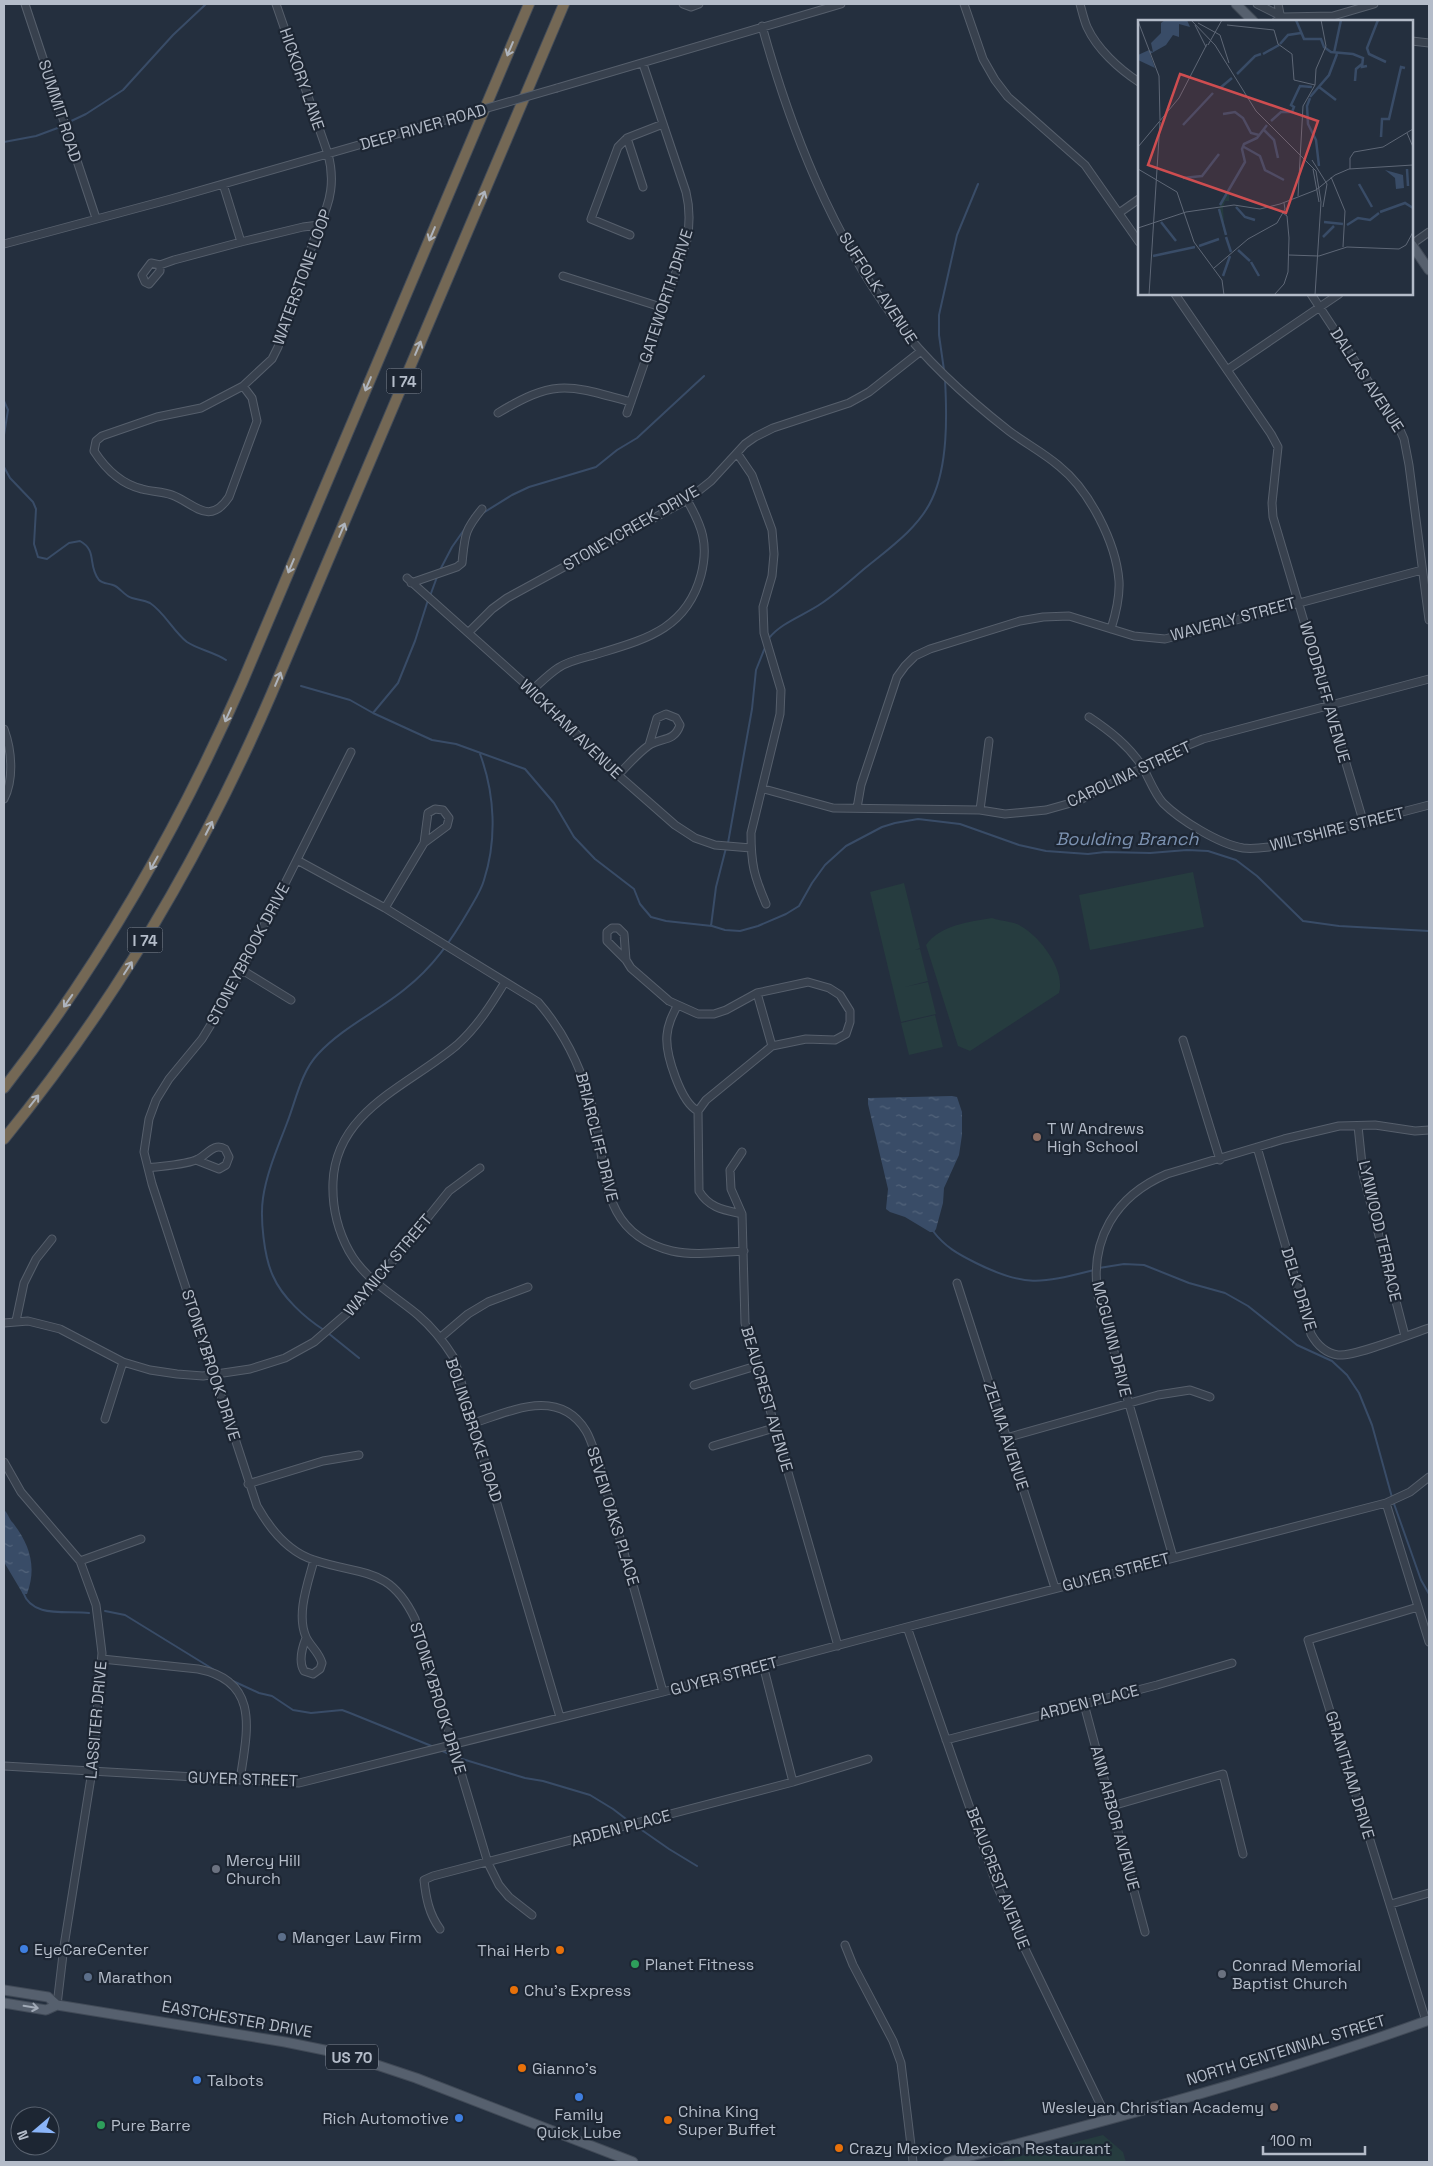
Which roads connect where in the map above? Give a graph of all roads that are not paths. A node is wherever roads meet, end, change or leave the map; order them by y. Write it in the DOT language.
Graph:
graph roads {
  1 [pos="25,4"];
  2 [pos="276,4"];
  3 [pos="529,4"];
  4 [pos="564,4"];
  5 [pos="568,4"];
  6 [pos="683,4"];
  7 [pos="699,4"];
  8 [pos="841,4"];
  9 [pos="964,4"];
  10 [pos="1080,4"];
  11 [pos="1236,4"];
  12 [pos="1262,4"];
  13 [pos="1278,4"];
  14 [pos="1374,4"];
  15 [pos="1282,16"];
  16 [pos="1252,20"];
  17 [pos="1277,20"];
  18 [pos="762,26"];
  19 [pos="549,38"];
  20 [pos="1413,41"];
  21 [pos="1429,44"];
  22 [pos="643,64"];
  23 [pos="1138,81"];
  24 [pos="663,124"];
  25 [pos="627,138"];
  26 [pos="328,154"];
  27 [pos="223,184"];
  28 [pos="643,187"];
  29 [pos="1138,200"];
  30 [pos="1119,213"];
  31 [pos="96,218"];
  32 [pos="319,225"];
  33 [pos="1429,232"];
  34 [pos="630,235"];
  35 [pos="1138,241"];
  36 [pos="240,242"];
  37 [pos="1413,243"];
  38 [pos="4,244"];
  39 [pos="1413,246"];
  40 [pos="160,265"];
  41 [pos="1429,270"];
  42 [pos="564,276"];
  43 [pos="1176,295"];
  44 [pos="1312,295"];
  45 [pos="1338,295"];
  46 [pos="1320,307"];
  47 [pos="664,308"];
  48 [pos="921,351"];
  49 [pos="1227,370"];
  50 [pos="243,386"];
  51 [pos="631,402"];
  52 [pos="498,413"];
  53 [pos="627,413"];
  54 [pos="738,453"];
  55 [pos="687,500"];
  56 [pos="482,509"];
  57 [pos="1422,570"];
  58 [pos="1298,602"];
  59 [pos="1429,620"];
  60 [pos="1112,629"];
  61 [pos="469,632"];
  62 [pos="1429,678"];
  63 [pos="532,690"];
  64 [pos="1328,706"];
  65 [pos="1089,717"];
  66 [pos="4,730"];
  67 [pos="989,741"];
  68 [pos="649,745"];
  69 [pos="351,752"];
  70 [pos="1143,768"];
  71 [pos="618,775"];
  72 [pos="764,789"];
  73 [pos="4,800"];
  74 [pos="1429,806"];
  75 [pos="857,808"];
  76 [pos="980,810"];
  77 [pos="1364,824"];
  78 [pos="424,843"];
  79 [pos="751,848"];
  80 [pos="297,860"];
  81 [pos="766,904"];
  82 [pos="386,908"];
  83 [pos="626,960"];
  84 [pos="242,970"];
  85 [pos="505,982"];
  86 [pos="757,992"];
  87 [pos="291,1000"];
  88 [pos="677,1006"];
  89 [pos="1183,1040"];
  90 [pos="772,1046"];
  91 [pos="4,1088"];
  92 [pos="698,1111"];
  93 [pos="1358,1126"];
  94 [pos="1429,1130"];
  95 [pos="4,1139"];
  96 [pos="1257,1148"];
  97 [pos="742,1152"];
  98 [pos="196,1160"];
  99 [pos="1220,1160"];
  100 [pos="148,1168"];
  101 [pos="480,1168"];
  102 [pos="742,1214"];
  103 [pos="52,1239"];
  104 [pos="744,1250"];
  105 [pos="376,1282"];
  106 [pos="957,1284"];
  107 [pos="528,1287"];
  108 [pos="16,1321"];
  109 [pos="4,1323"];
  110 [pos="1429,1328"];
  111 [pos="1405,1336"];
  112 [pos="441,1337"];
  113 [pos="123,1362"];
  114 [pos="756,1366"];
  115 [pos="214,1375"];
  116 [pos="694,1385"];
  117 [pos="1210,1397"];
  118 [pos="1129,1405"];
  119 [pos="105,1419"];
  120 [pos="474,1423"];
  121 [pos="774,1428"];
  122 [pos="1006,1438"];
  123 [pos="713,1446"];
  124 [pos="359,1455"];
  125 [pos="4,1462"];
  126 [pos="1429,1477"];
  127 [pos="248,1484"];
  128 [pos="1386,1503"];
  129 [pos="141,1539"];
  130 [pos="1174,1557"];
  131 [pos="314,1560"];
  132 [pos="80,1562"];
  133 [pos="1055,1588"];
  134 [pos="1418,1607"];
  135 [pos="907,1626"];
  136 [pos="306,1638"];
  137 [pos="1429,1642"];
  138 [pos="838,1646"];
  139 [pos="102,1659"];
  140 [pos="1232,1663"];
  141 [pos="763,1665"];
  142 [pos="664,1692"];
  143 [pos="1084,1704"];
  144 [pos="560,1717"];
  145 [pos="946,1740"];
  146 [pos="452,1746"];
  147 [pos="868,1760"];
  148 [pos="4,1766"];
  149 [pos="92,1771"];
  150 [pos="240,1780"];
  151 [pos="793,1782"];
  152 [pos="1112,1806"];
  153 [pos="1243,1854"];
  154 [pos="488,1863"];
  155 [pos="1429,1892"];
  156 [pos="1391,1904"];
  157 [pos="532,1914"];
  158 [pos="440,1929"];
  159 [pos="1145,1932"];
  160 [pos="845,1945"];
  161 [pos="4,1990"];
  162 [pos="4,2003"];
  163 [pos="57,2005"];
  164 [pos="1428,2020"];
  165 [pos="1108,2120"];
  166 [pos="633,2162"];
  167 [pos="913,2162"];
  168 [pos="948,2162"];
  1 -- 31 [label="street, SUMMIT ROAD"];
  2 -- 26 [label="street, HICKORY LANE"];
  3 -- 91 [label="highway, I 74, one-way"];
  4 -- 19 [label="highway, I 74"];
  5 -- 19 [label="highway"];
  6 -- 7 [label="street"];
  8 -- 18 [label="street, DEEP RIVER ROAD"];
  9 -- 30 [label="street"];
  10 -- 23 [label="street"];
  11 -- 16 [label="main road"];
  12 -- 15 [label="street"];
  13 -- 15 [label="street"];
  14 -- 15 [label="street"];
  15 -- 17 [label="street"];
  18 -- 22 [label="street, DEEP RIVER ROAD"];
  18 -- 48 [label="street, SUFFOLK AVENUE"];
  95 -- 19 [label="highway, I 74, one-way"];
  20 -- 21 [label="street"];
  22 -- 24 [label="street, GATEWORTH DRIVE"];
  22 -- 26 [label="street, DEEP RIVER ROAD, bridge"];
  24 -- 25 [label="street"];
  24 -- 47 [label="street, GATEWORTH DRIVE"];
  25 -- 28 [label="street"];
  25 -- 34 [label="street"];
  26 -- 27 [label="street, DEEP RIVER ROAD"];
  26 -- 32 [label="street, WATERSTONE LOOP"];
  27 -- 31 [label="street, DEEP RIVER ROAD"];
  27 -- 36 [label="street"];
  29 -- 30 [label="street"];
  30 -- 35 [label="street"];
  31 -- 38 [label="street, DEEP RIVER ROAD"];
  32 -- 36 [label="street"];
  32 -- 50 [label="street, WATERSTONE LOOP"];
  33 -- 37 [label="street"];
  36 -- 40 [label="street"];
  39 -- 41 [label="main road"];
  42 -- 47 [label="street"];
  43 -- 49 [label="street, WOODRUFF AVENUE"];
  44 -- 46 [label="street, DALLAS AVENUE"];
  45 -- 46 [label="street"];
  46 -- 49 [label="street"];
  46 -- 57 [label="street, DALLAS AVENUE"];
  47 -- 51 [label="street, GATEWORTH DRIVE"];
  48 -- 54 [label="street, STONEYCREEK DRIVE"];
  48 -- 60 [label="street, SUFFOLK AVENUE"];
  49 -- 58 [label="street, WOODRUFF AVENUE"];
  50 -- 50 [label="street, WATERSTONE LOOP"];
  51 -- 52 [label="street"];
  51 -- 53 [label="street, GATEWORTH DRIVE"];
  54 -- 55 [label="street, STONEYCREEK DRIVE"];
  54 -- 72 [label="street"];
  55 -- 61 [label="street, STONEYCREEK DRIVE"];
  55 -- 63 [label="street"];
  56 -- 61 [label="street, WICKHAM AVENUE"];
  57 -- 58 [label="street, WAVERLY STREET"];
  57 -- 59 [label="street, DALLAS AVENUE"];
  58 -- 60 [label="street, WAVERLY STREET"];
  58 -- 64 [label="street, WOODRUFF AVENUE"];
  60 -- 75 [label="street, WAVERLY STREET"];
  61 -- 63 [label="street, WICKHAM AVENUE"];
  62 -- 64 [label="street, CAROLINA STREET"];
  63 -- 71 [label="street, WICKHAM AVENUE"];
  64 -- 70 [label="street, CAROLINA STREET"];
  64 -- 77 [label="street, WOODRUFF AVENUE"];
  65 -- 70 [label="street, WILTSHIRE STREET"];
  66 -- 73 [label="street"];
  67 -- 76 [label="street"];
  68 -- 68 [label="street"];
  68 -- 71 [label="street"];
  69 -- 80 [label="street, STONEYBROOK DRIVE"];
  70 -- 76 [label="street, CAROLINA STREET"];
  70 -- 77 [label="street, WILTSHIRE STREET"];
  71 -- 79 [label="street, WICKHAM AVENUE"];
  72 -- 75 [label="street, CAROLINA STREET"];
  72 -- 79 [label="street"];
  74 -- 77 [label="street, WILTSHIRE STREET"];
  75 -- 76 [label="street, CAROLINA STREET"];
  78 -- 78 [label="street"];
  78 -- 82 [label="street"];
  79 -- 81 [label="street"];
  80 -- 82 [label="street, BRIARCLIFF DRIVE"];
  80 -- 84 [label="street, STONEYBROOK DRIVE"];
  82 -- 85 [label="street, BRIARCLIFF DRIVE"];
  83 -- 88 [label="street"];
  84 -- 87 [label="street"];
  84 -- 100 [label="street, STONEYBROOK DRIVE"];
  85 -- 104 [label="street, BRIARCLIFF DRIVE"];
  85 -- 105 [label="street, BOLINGBROKE ROAD"];
  86 -- 88 [label="street"];
  86 -- 90 [label="street"];
  86 -- 90 [label="street"];
  88 -- 92 [label="street"];
  89 -- 99 [label="street"];
  90 -- 92 [label="street"];
  92 -- 102 [label="street"];
  93 -- 94 [label="street, MCGUINN DRIVE"];
  93 -- 96 [label="street, MCGUINN DRIVE"];
  93 -- 111 [label="street, LYNWOOD TERRACE"];
  96 -- 99 [label="street, MCGUINN DRIVE"];
  96 -- 111 [label="street, DELK DRIVE"];
  97 -- 102 [label="street, BEAUCREST AVENUE"];
  98 -- 100 [label="street"];
  99 -- 118 [label="street, MCGUINN DRIVE"];
  100 -- 115 [label="street, STONEYBROOK DRIVE"];
  101 -- 105 [label="street, WAYNICK STREET"];
  102 -- 104 [label="street, BEAUCREST AVENUE"];
  103 -- 108 [label="street"];
  104 -- 114 [label="street, BEAUCREST AVENUE"];
  105 -- 112 [label="street, BOLINGBROKE ROAD"];
  105 -- 115 [label="street, WAYNICK STREET"];
  106 -- 122 [label="street, ZELMA AVENUE"];
  107 -- 112 [label="street"];
  108 -- 109 [label="street, WAYNICK STREET"];
  108 -- 113 [label="street, WAYNICK STREET"];
  110 -- 111 [label="street, DELK DRIVE"];
  112 -- 120 [label="street, BOLINGBROKE ROAD"];
  113 -- 115 [label="street, WAYNICK STREET"];
  113 -- 119 [label="street"];
  114 -- 116 [label="street"];
  114 -- 121 [label="street, BEAUCREST AVENUE"];
  115 -- 127 [label="street, STONEYBROOK DRIVE"];
  117 -- 118 [label="street"];
  118 -- 122 [label="street"];
  118 -- 130 [label="street, MCGUINN DRIVE"];
  120 -- 142 [label="street, SEVEN OAKS PLACE"];
  120 -- 144 [label="street, BOLINGBROKE ROAD"];
  121 -- 123 [label="street"];
  121 -- 138 [label="street, BEAUCREST AVENUE"];
  122 -- 133 [label="street, ZELMA AVENUE"];
  124 -- 127 [label="street"];
  125 -- 132 [label="street, LASSITER DRIVE"];
  126 -- 128 [label="street, GUYER STREET"];
  127 -- 131 [label="street, STONEYBROOK DRIVE"];
  128 -- 130 [label="street, GUYER STREET"];
  128 -- 134 [label="street"];
  129 -- 132 [label="street"];
  130 -- 133 [label="street, GUYER STREET"];
  131 -- 136 [label="street"];
  131 -- 146 [label="street, STONEYBROOK DRIVE"];
  132 -- 139 [label="street, LASSITER DRIVE"];
  133 -- 135 [label="street, GUYER STREET"];
  134 -- 137 [label="street"];
  134 -- 156 [label="street, GRANTHAM DRIVE"];
  135 -- 138 [label="street, GUYER STREET"];
  135 -- 145 [label="street, BEAUCREST AVENUE"];
  136 -- 136 [label="street"];
  138 -- 141 [label="street, GUYER STREET"];
  139 -- 149 [label="street, LASSITER DRIVE"];
  139 -- 150 [label="street"];
  140 -- 143 [label="street, ARDEN PLACE"];
  141 -- 142 [label="street, GUYER STREET"];
  141 -- 151 [label="street"];
  142 -- 144 [label="street, GUYER STREET"];
  143 -- 145 [label="street, ARDEN PLACE"];
  143 -- 152 [label="street, ANN ARBOR AVENUE"];
  144 -- 146 [label="street, GUYER STREET"];
  145 -- 165 [label="street, BEAUCREST AVENUE"];
  146 -- 150 [label="street, GUYER STREET"];
  146 -- 154 [label="street, STONEYBROOK DRIVE"];
  147 -- 151 [label="street, ARDEN PLACE"];
  148 -- 149 [label="street, GUYER STREET"];
  149 -- 150 [label="street, GUYER STREET"];
  149 -- 163 [label="street, LASSITER DRIVE"];
  151 -- 154 [label="street, ARDEN PLACE"];
  152 -- 153 [label="street"];
  152 -- 159 [label="street, ANN ARBOR AVENUE"];
  154 -- 157 [label="street, STONEYBROOK DRIVE"];
  154 -- 158 [label="street, ARDEN PLACE"];
  155 -- 156 [label="street"];
  156 -- 164 [label="street, GRANTHAM DRIVE"];
  160 -- 167 [label="street"];
  161 -- 163 [label="main road, EASTCHESTER DRIVE / US 70"];
  162 -- 163 [label="main road, EASTCHESTER DRIVE / US 70, one-way"];
  163 -- 166 [label="main road, EASTCHESTER DRIVE / US 70"];
  164 -- 165 [label="main road, NORTH CENTENNIAL STREET"];
  165 -- 168 [label="main road, NORTH CENTENNIAL STREET"];
}
